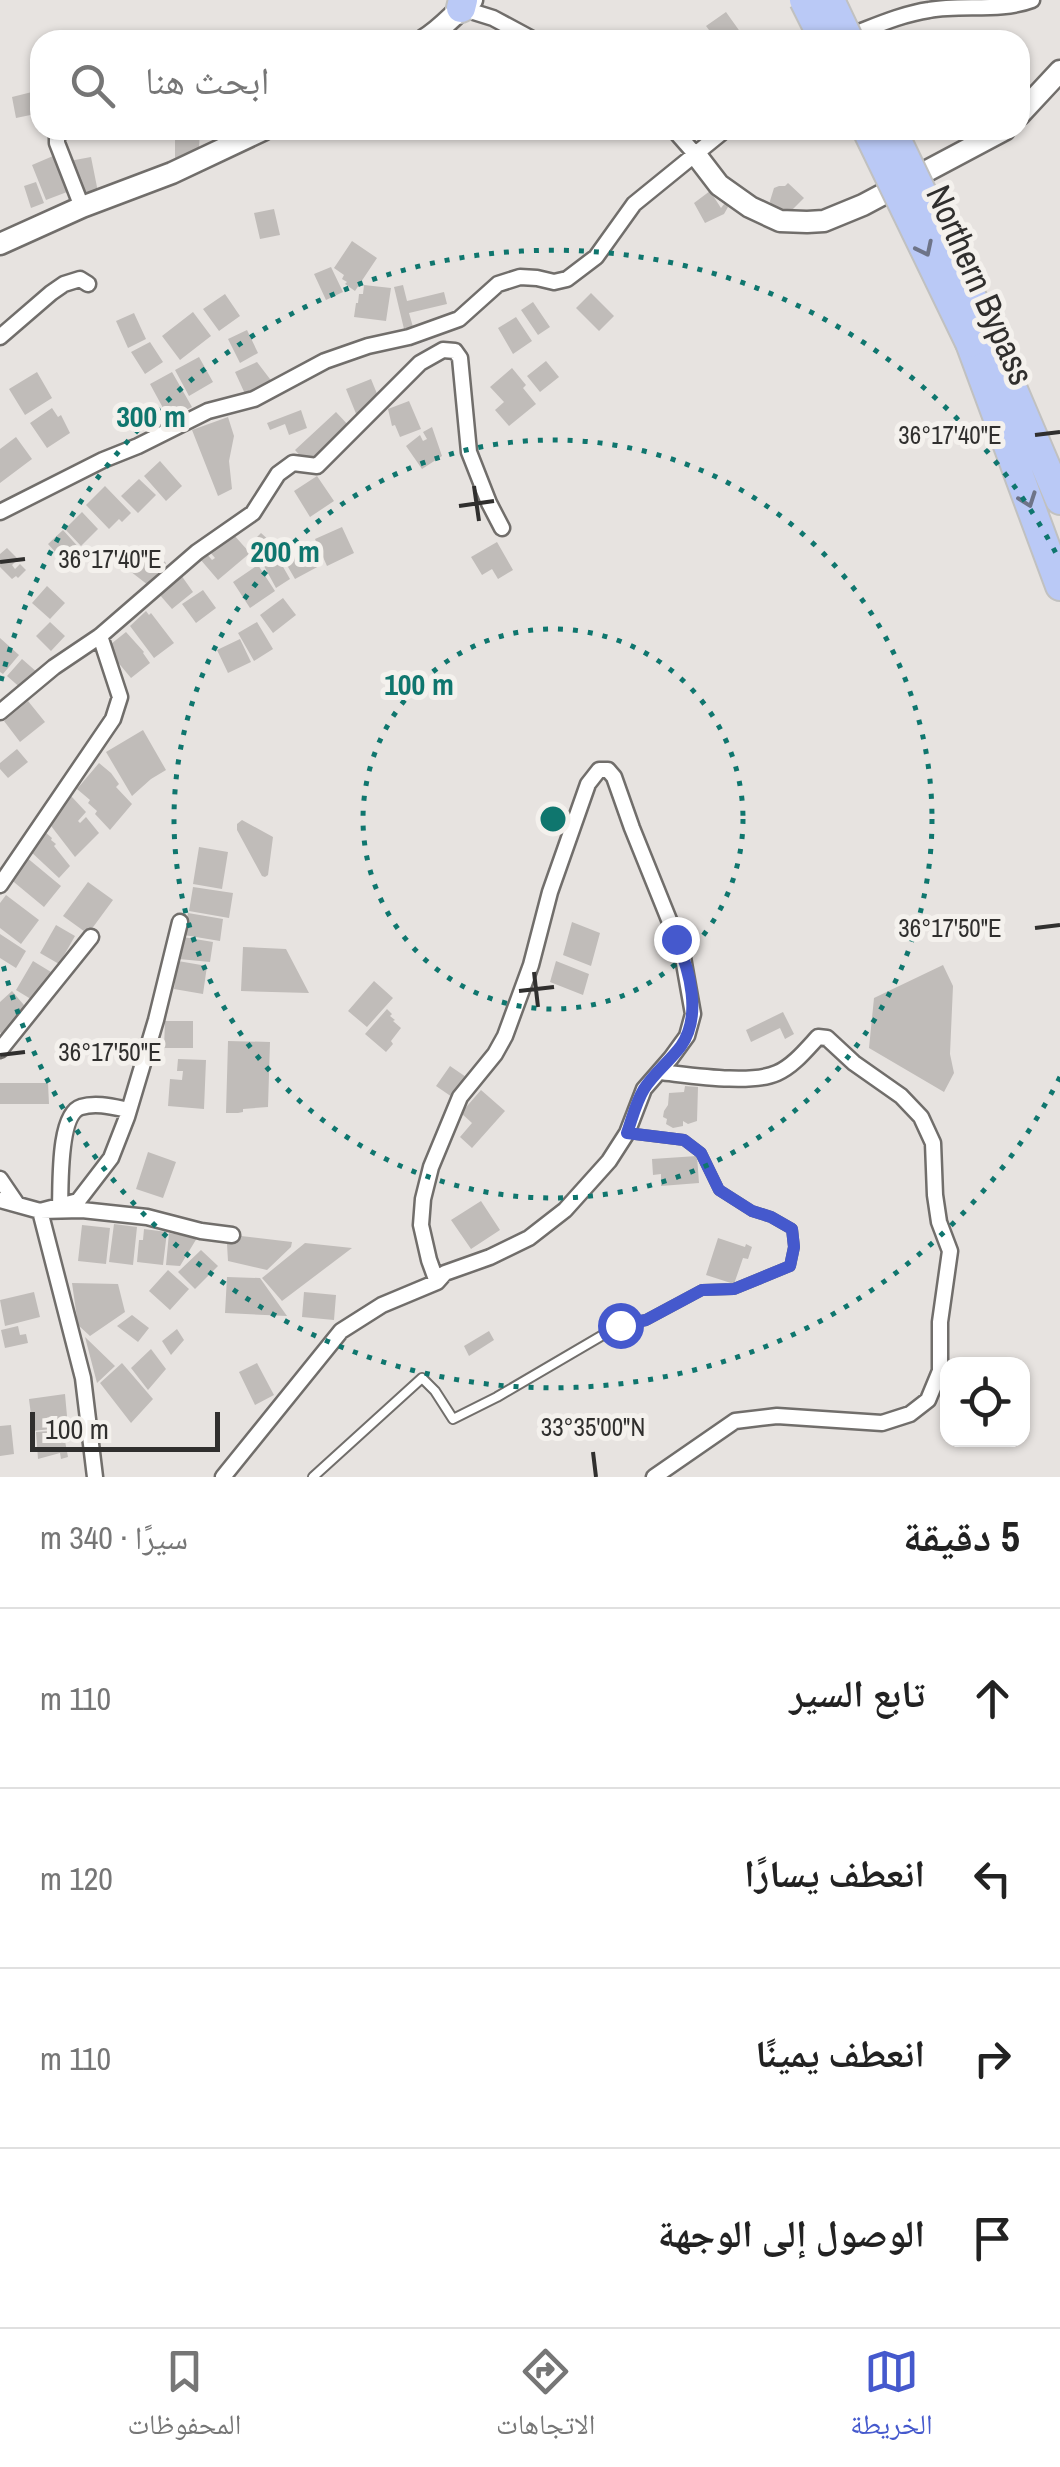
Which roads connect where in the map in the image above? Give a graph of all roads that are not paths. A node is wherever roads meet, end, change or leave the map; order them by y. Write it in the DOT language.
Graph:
graph roads {
  1 [pos="804,0"];
  2 [pos="830,0"];
  3 [pos="844,0"];
  4 [pos="1032,0"];
  5 [pos="466,3"];
  6 [pos="439,30"];
  7 [pos="515,30"];
  8 [pos="816,30"];
  9 [pos="826,30"];
  10 [pos="844,30"];
  11 [pos="866,30"];
  12 [pos="1060,71"];
  13 [pos="1030,103"];
  14 [pos="57,140"];
  15 [pos="243,140"];
  16 [pos="683,140"];
  17 [pos="713,140"];
  18 [pos="872,140"];
  19 [pos="896,140"];
  20 [pos="986,140"];
  21 [pos="696,155"];
  22 [pos="82,207"];
  23 [pos="0,244"];
  24 [pos="88,284"];
  25 [pos="0,337"];
  26 [pos="979,337"];
  27 [pos="1060,500"];
  28 [pos="0,512"];
  29 [pos="502,528"];
  30 [pos="1060,586"];
  31 [pos="100,636"];
  32 [pos="0,712"];
  33 [pos="0,885"];
  34 [pos="180,922"];
  35 [pos="90,936"];
  36 [pos="0,1050"];
  37 [pos="660,1072"];
  38 [pos="129,1110"];
  39 [pos="627,1133"];
  40 [pos="0,1179"];
  41 [pos="0,1200"];
  42 [pos="17,1204"];
  43 [pos="60,1206"];
  44 [pos="40,1211"];
  45 [pos="232,1234"];
  46 [pos="437,1282"];
  47 [pos="95,1477"];
  48 [pos="223,1477"];
  49 [pos="312,1477"];
  50 [pos="654,1477"];
  1 -- 8 [label="highway, bridge"];
  2 -- 10 [label="highway, bridge"];
  3 -- 9 [label="street"];
  4 -- 11 [label="street"];
  5 -- 6 [label="street"];
  5 -- 7 [label="street"];
  12 -- 13 [label="street"];
  14 -- 22 [label="street"];
  15 -- 22 [label="street"];
  16 -- 21 [label="street"];
  17 -- 21 [label="street"];
  18 -- 26 [label="highway, Northern Bypass, one-way, bridge"];
  19 -- 26 [label="highway, Northern Bypass, bridge"];
  20 -- 21 [label="street"];
  21 -- 28 [label="street"];
  22 -- 23 [label="street"];
  24 -- 25 [label="street"];
  26 -- 27 [label="highway, Northern Bypass"];
  26 -- 30 [label="highway, Northern Bypass, one-way"];
  29 -- 31 [label="street"];
  31 -- 32 [label="street"];
  31 -- 33 [label="street"];
  34 -- 38 [label="street"];
  35 -- 36 [label="street"];
  37 -- 39 [label="street"];
  37 -- 46 [label="street"];
  37 -- 50 [label="street"];
  38 -- 43 [label="street"];
  38 -- 43 [label="street"];
  39 -- 46 [label="street"];
  39 -- 49 [label="lane"];
  40 -- 42 [label="street"];
  41 -- 42 [label="street"];
  42 -- 44 [label="street"];
  43 -- 44 [label="street"];
  44 -- 45 [label="street"];
  44 -- 47 [label="street"];
  46 -- 48 [label="street"];
}
